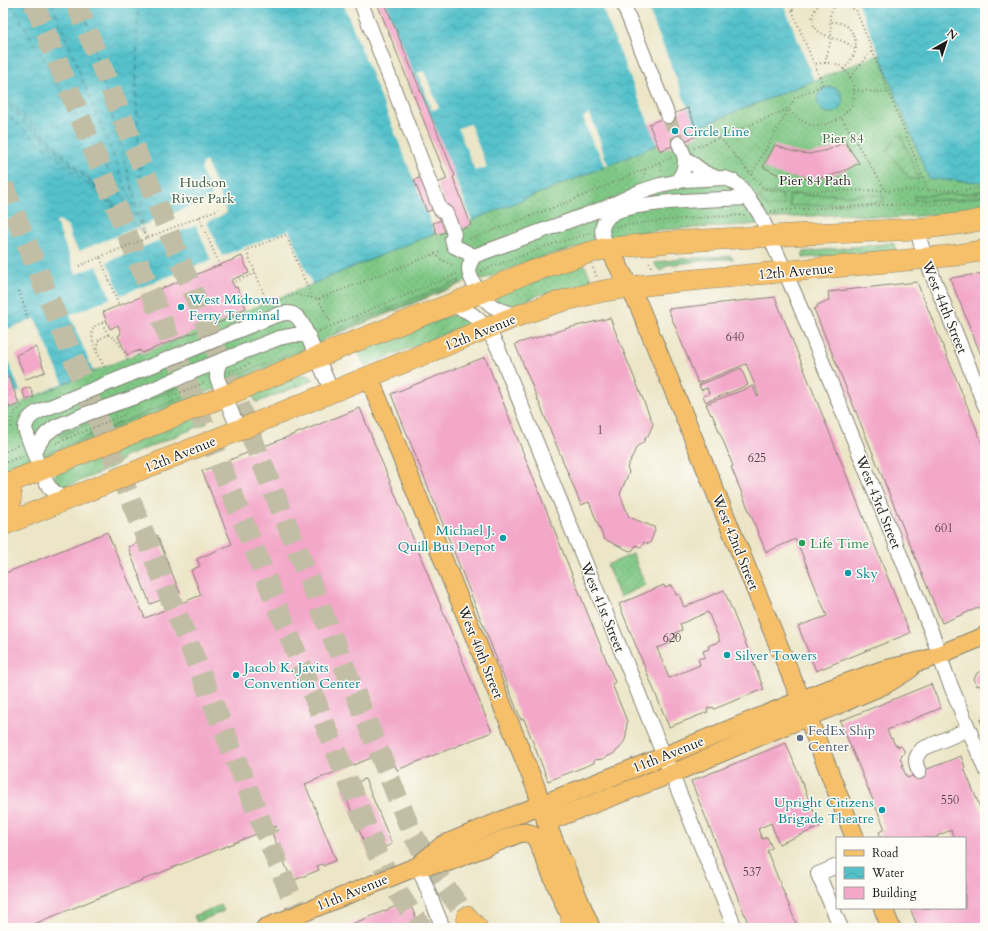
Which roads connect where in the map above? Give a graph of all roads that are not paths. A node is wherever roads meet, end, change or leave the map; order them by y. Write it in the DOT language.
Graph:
graph roads {
  1 [pos="361,3"];
  2 [pos="623,3"];
  3 [pos="668,116"];
  4 [pos="679,143"];
  5 [pos="685,158"];
  6 [pos="717,178"];
  7 [pos="670,179"];
  8 [pos="749,198"];
  9 [pos="985,219"];
  10 [pos="917,229"];
  11 [pos="770,236"];
  12 [pos="609,248"];
  13 [pos="985,250"];
  14 [pos="474,256"];
  15 [pos="926,258"];
  16 [pos="785,272"];
  17 [pos="630,287"];
  18 [pos="480,293"];
  19 [pos="449,305"];
  20 [pos="517,316"];
  21 [pos="486,329"];
  22 [pos="309,337"];
  23 [pos="317,358"];
  24 [pos="220,362"];
  25 [pos="369,377"];
  26 [pos="332,392"];
  27 [pos="225,396"];
  28 [pos="985,406"];
  29 [pos="240,430"];
  30 [pos="32,459"];
  31 [pos="5,477"];
  32 [pos="66,499"];
  33 [pos="6,523"];
  34 [pos="985,636"];
  35 [pos="933,657"];
  36 [pos="801,700"];
  37 [pos="807,717"];
  38 [pos="969,729"];
  39 [pos="664,756"];
  40 [pos="985,769"];
  41 [pos="919,772"];
  42 [pos="671,774"];
  43 [pos="542,804"];
  44 [pos="546,822"];
  45 [pos="532,834"];
  46 [pos="855,837"];
  47 [pos="564,865"];
  48 [pos="418,866"];
  49 [pos="836,866"];
  50 [pos="883,909"];
  51 [pos="296,922"];
  52 [pos="579,926"];
  53 [pos="265,928"];
  54 [pos="442,928"];
  55 [pos="735,928"];
  56 [pos="841,928"];
  57 [pos="891,928"];
  1 -- 14 [label="street"];
  2 -- 3 [label="street"];
  4 -- 5 [label="street"];
  5 -- 6 [label="street"];
  5 -- 7 [label="street"];
  6 -- 7 [label="street"];
  6 -- 8 [label="street, West 43rd Street"];
  7 -- 14 [label="street"];
  8 -- 11 [label="street, West 43rd Street"];
  8 -- 12 [label="street"];
  9 -- 10 [label="highway"];
  10 -- 11 [label="highway"];
  10 -- 15 [label="street, West 44th Street"];
  11 -- 12 [label="highway"];
  11 -- 16 [label="street, West 43rd Street"];
  12 -- 17 [label="main road, West 42nd Street"];
  12 -- 18 [label="highway"];
  13 -- 15 [label="highway, 12th Avenue"];
  14 -- 18 [label="street"];
  15 -- 16 [label="highway, 12th Avenue"];
  15 -- 28 [label="street, West 44th Street"];
  16 -- 17 [label="highway, 12th Avenue"];
  16 -- 35 [label="street, West 43rd Street"];
  17 -- 20 [label="highway, 12th Avenue"];
  17 -- 36 [label="main road, West 42nd Street"];
  18 -- 19 [label="highway"];
  18 -- 20 [label="street"];
  19 -- 21 [label="street, West 41st Street"];
  19 -- 23 [label="highway"];
  20 -- 21 [label="highway, 12th Avenue"];
  21 -- 25 [label="highway, 12th Avenue"];
  21 -- 39 [label="street, West 41st Street"];
  22 -- 23 [label="street"];
  22 -- 24 [label="street"];
  22 -- 30 [label="street"];
  23 -- 26 [label="street"];
  23 -- 27 [label="highway"];
  24 -- 27 [label="street"];
  24 -- 30 [label="street"];
  25 -- 26 [label="highway, 12th Avenue"];
  25 -- 43 [label="main road, West 40th Street"];
  26 -- 29 [label="highway, 12th Avenue"];
  27 -- 29 [label="street"];
  27 -- 30 [label="highway"];
  29 -- 32 [label="highway, 12th Avenue"];
  30 -- 31 [label="highway"];
  30 -- 32 [label="street"];
  31 -- 33 [label="highway"];
  32 -- 33 [label="highway, 12th Avenue"];
  34 -- 35 [label="main road, 11th Avenue"];
  35 -- 36 [label="main road, 11th Avenue"];
  35 -- 37 [label="main road, 11th Avenue"];
  35 -- 38 [label="street, West 43rd Street"];
  36 -- 37 [label="main road, West 42nd Street"];
  36 -- 39 [label="main road, 11th Avenue"];
  37 -- 42 [label="main road, 11th Avenue"];
  37 -- 46 [label="main road, West 42nd Street"];
  38 -- 40 [label="street, West 43rd Street"];
  38 -- 41 [label="street"];
  39 -- 42 [label="street, West 41st Street"];
  39 -- 43 [label="main road, 11th Avenue"];
  42 -- 44 [label="main road, 11th Avenue"];
  42 -- 55 [label="street, West 41st Street"];
  43 -- 44 [label="main road, West 40th Street"];
  43 -- 48 [label="main road, 11th Avenue"];
  44 -- 45 [label="street"];
  44 -- 47 [label="main road, West 40th Street"];
  45 -- 48 [label="main road, 11th Avenue"];
  45 -- 52 [label="main road"];
  47 -- 52 [label="highway"];
  48 -- 51 [label="main road, 11th Avenue"];
  48 -- 54 [label="street"];
  49 -- 56 [label="street"];
  50 -- 57 [label="main road"];
  51 -- 53 [label="main road, 11th Avenue"];
}
